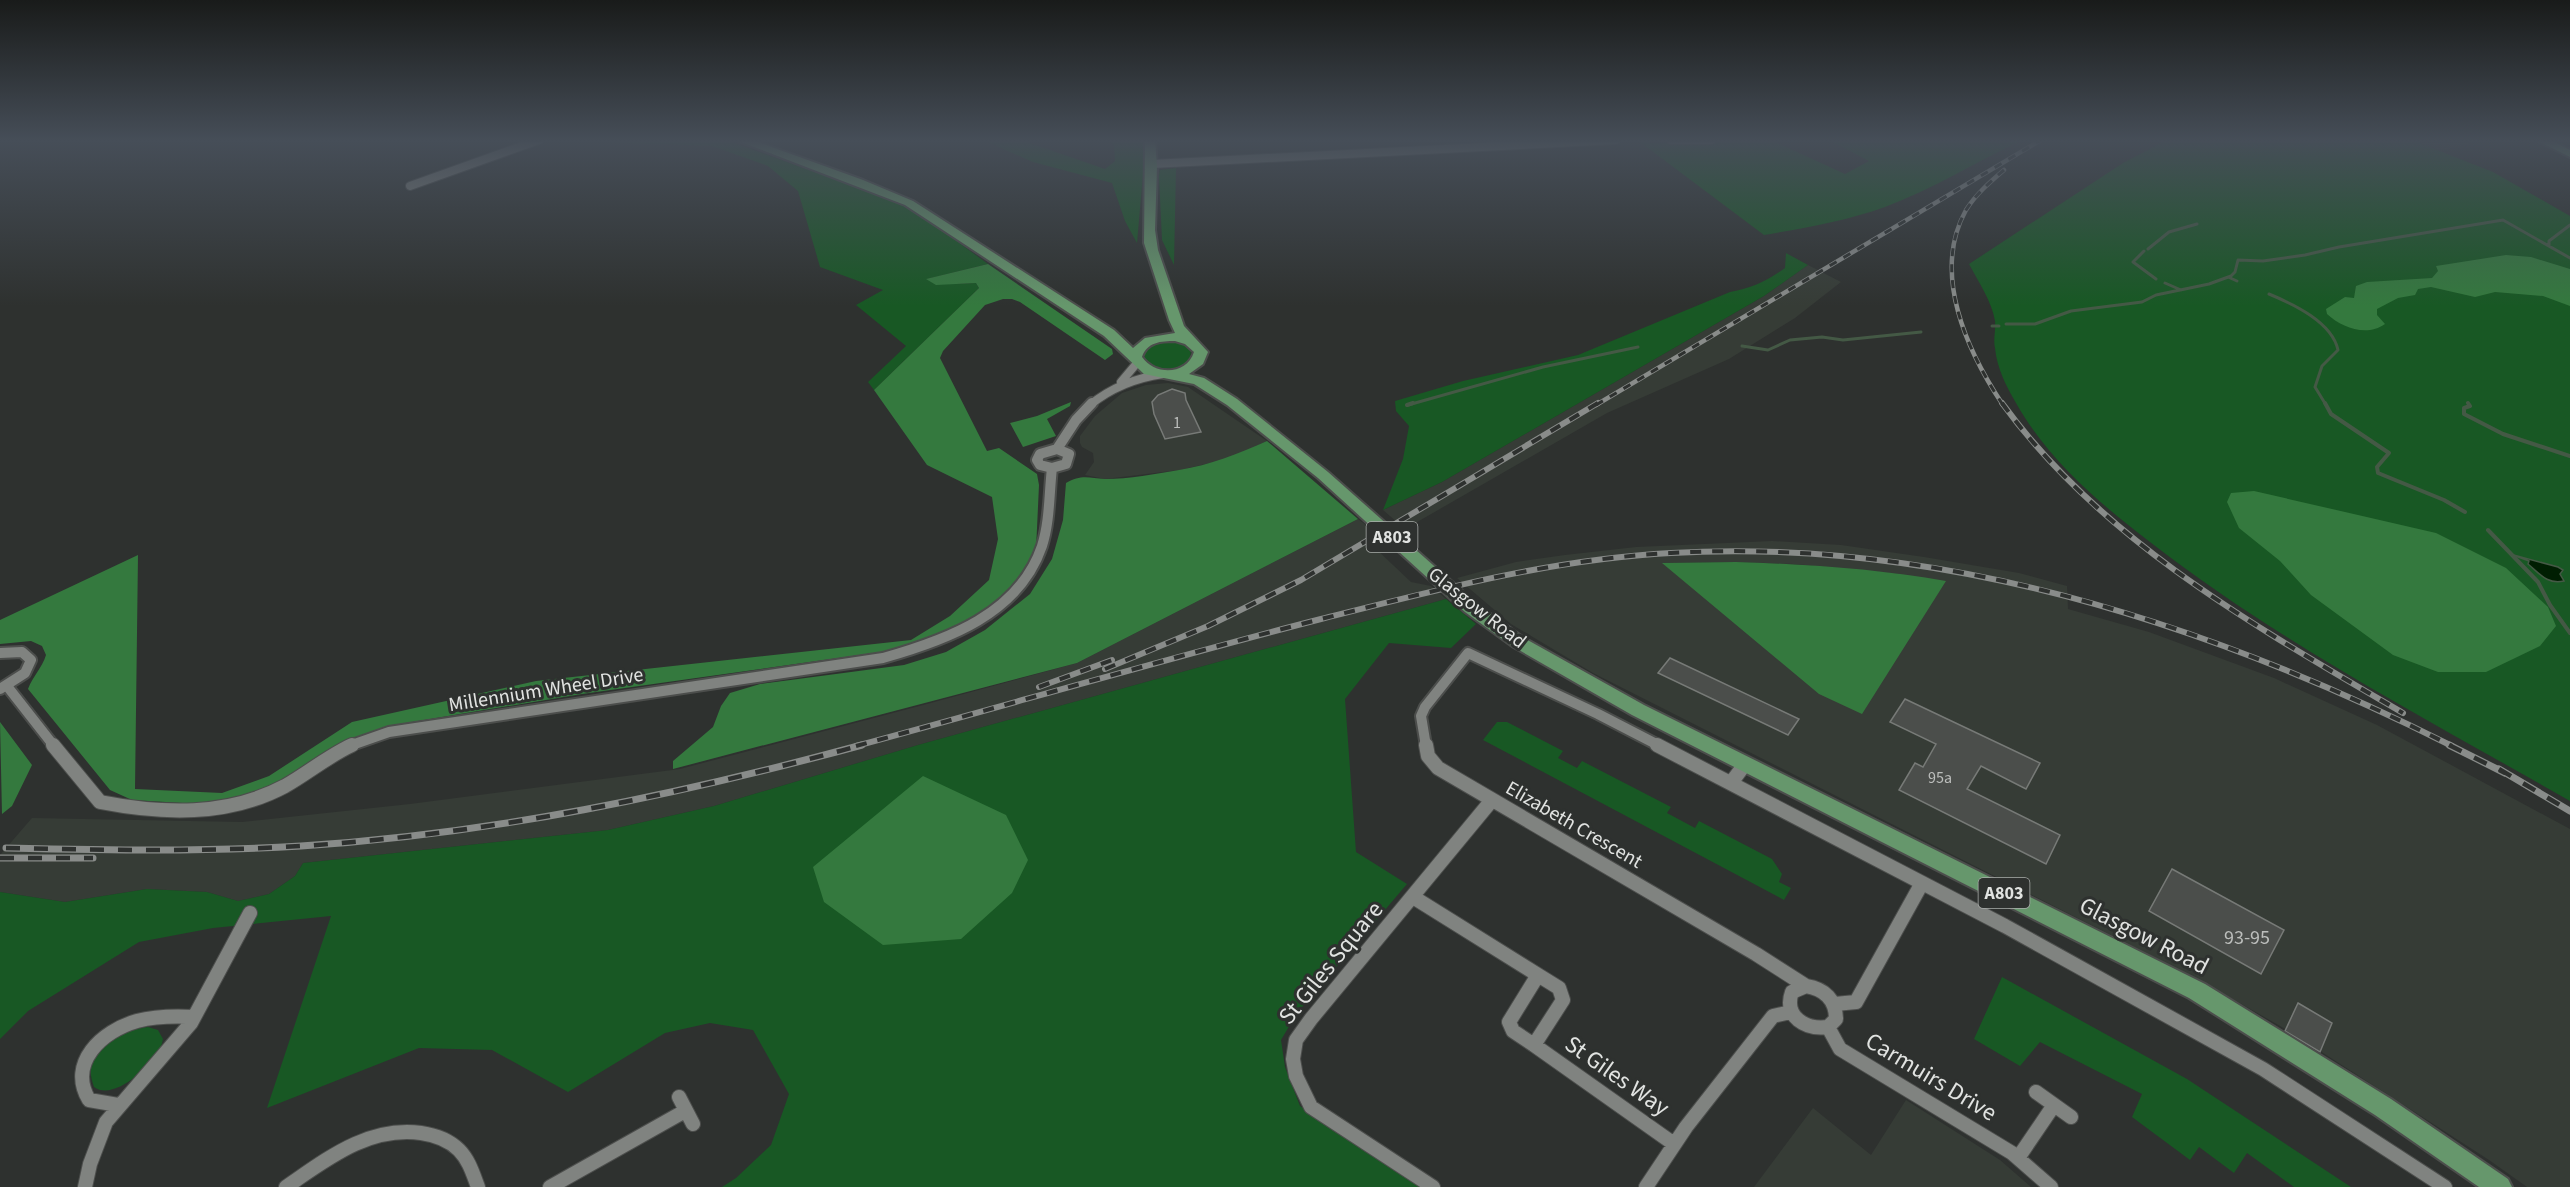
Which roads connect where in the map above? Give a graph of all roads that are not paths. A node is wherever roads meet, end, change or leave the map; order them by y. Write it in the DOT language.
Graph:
graph roads {
  1 [pos="891,195"];
  2 [pos="1151,195"];
  3 [pos="1172,309"];
  4 [pos="1101,328"];
  5 [pos="1155,339"];
  6 [pos="1190,340"];
  7 [pos="1136,360"];
  8 [pos="1198,363"];
  9 [pos="1166,374"];
  10 [pos="1121,383"];
  11 [pos="1210,387"];
  12 [pos="1058,449"];
  13 [pos="1052,468"];
  14 [pos="0,653"];
  15 [pos="1468,653"];
  16 [pos="4,688"];
  17 [pos="1745,764"];
  18 [pos="1731,783"];
  19 [pos="1492,800"];
  20 [pos="1922,883"];
  21 [pos="1413,897"];
  22 [pos="250,913"];
  23 [pos="1538,975"];
  24 [pos="1806,986"];
  25 [pos="1835,1004"];
  26 [pos="1791,1012"];
  27 [pos="194,1017"];
  28 [pos="1828,1027"];
  29 [pos="1534,1045"];
  30 [pos="2036,1092"];
  31 [pos="118,1105"];
  32 [pos="2054,1105"];
  33 [pos="2070,1116"];
  34 [pos="693,1124"];
  35 [pos="1674,1144"];
  36 [pos="2018,1158"];
  37 [pos="85,1187"];
  38 [pos="286,1187"];
  39 [pos="478,1187"];
  40 [pos="550,1187"];
  41 [pos="1433,1187"];
  42 [pos="1646,1187"];
  43 [pos="2051,1187"];
  44 [pos="2445,1187"];
  45 [pos="2500,1187"];
  1 -- 4 [label="main road"];
  2 -- 3 [label="main road"];
  3 -- 5 [label="main road"];
  3 -- 6 [label="main road"];
  4 -- 5 [label="main road"];
  4 -- 7 [label="main road"];
  5 -- 6 [label="main road"];
  5 -- 7 [label="main road"];
  6 -- 8 [label="main road"];
  7 -- 9 [label="main road"];
  7 -- 10 [label="street"];
  8 -- 9 [label="main road"];
  8 -- 11 [label="main road, A803"];
  9 -- 10 [label="street"];
  9 -- 11 [label="main road, A803"];
  10 -- 12 [label="street"];
  11 -- 17 [label="main road, Glasgow Road / A803"];
  12 -- 13 [label="street"];
  12 -- 13 [label="street"];
  13 -- 16 [label="street, Millennium Wheel Drive"];
  14 -- 16 [label="street"];
  15 -- 18 [label="street, Glasgow Road"];
  15 -- 19 [label="street, Elizabeth Crescent"];
  17 -- 18 [label="street"];
  17 -- 45 [label="main road, Glasgow Road / A803"];
  18 -- 20 [label="street, Glasgow Road"];
  19 -- 21 [label="street, St Giles Square"];
  19 -- 24 [label="street, Elizabeth Crescent"];
  20 -- 25 [label="street"];
  20 -- 44 [label="street, Glasgow Road"];
  21 -- 23 [label="street, St Giles Way"];
  21 -- 41 [label="street, St Giles Square"];
  22 -- 27 [label="street"];
  23 -- 29 [label="street, St Giles Way"];
  23 -- 29 [label="street, St Giles Way"];
  24 -- 25 [label="street"];
  24 -- 26 [label="street"];
  25 -- 28 [label="street"];
  26 -- 28 [label="street"];
  26 -- 35 [label="street"];
  27 -- 31 [label="street"];
  27 -- 31 [label="street"];
  28 -- 36 [label="street, Carmuirs Drive"];
  29 -- 35 [label="street, St Giles Way"];
  30 -- 32 [label="street"];
  31 -- 37 [label="street"];
  32 -- 33 [label="street"];
  32 -- 36 [label="street"];
  34 -- 40 [label="street"];
  35 -- 42 [label="street"];
  36 -- 43 [label="street, Carmuirs Drive"];
  38 -- 39 [label="street"];
}
